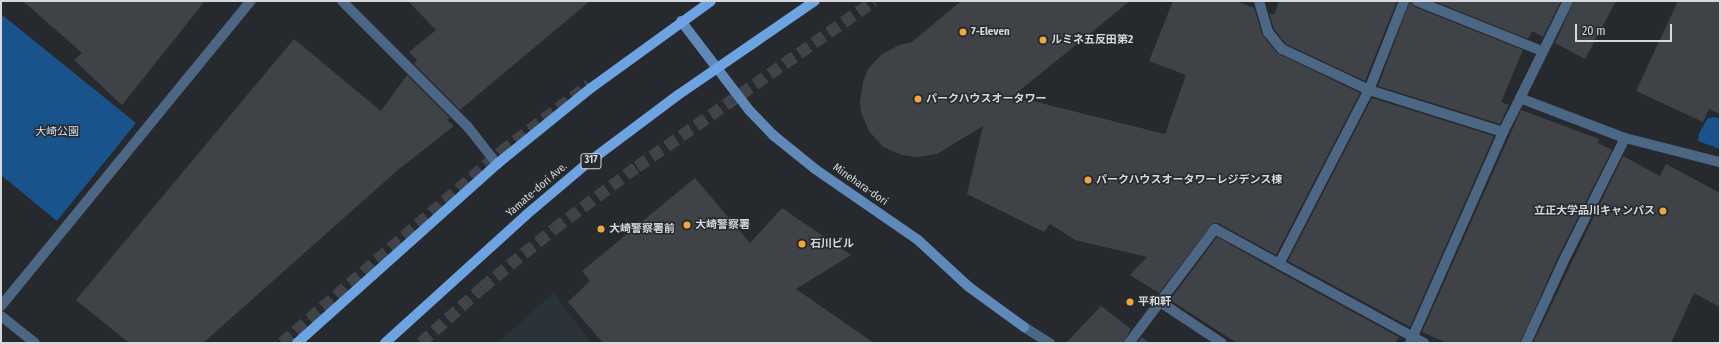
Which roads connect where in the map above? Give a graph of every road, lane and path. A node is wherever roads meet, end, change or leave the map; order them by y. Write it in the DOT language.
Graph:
graph roads {
  1 [pos="251,1"];
  2 [pos="342,1"];
  3 [pos="711,1"];
  4 [pos="815,1"];
  5 [pos="1259,1"];
  6 [pos="1404,1"];
  7 [pos="1417,1"];
  8 [pos="1568,1"];
  9 [pos="681,21"];
  10 [pos="1542,51"];
  11 [pos="716,69"];
  12 [pos="1369,90"];
  13 [pos="1520,98"];
  14 [pos="1503,132"];
  15 [pos="1625,138"];
  16 [pos="1720,162"];
  17 [pos="497,164"];
  18 [pos="1279,264"];
  19 [pos="1160,302"];
  20 [pos="1,306"];
  21 [pos="1,316"];
  22 [pos="1412,340"];
  23 [pos="35,343"];
  24 [pos="297,343"];
  25 [pos="385,343"];
  26 [pos="1050,343"];
  27 [pos="1129,343"];
  28 [pos="1222,343"];
  29 [pos="1424,343"];
  30 [pos="1526,343"];
  1 -- 20 [label="street"];
  2 -- 17 [label="street"];
  3 -- 9 [label="main road"];
  4 -- 11 [label="main road, Yamate-dori Ave. / 317"];
  5 -- 12 [label="street"];
  6 -- 12 [label="street"];
  7 -- 10 [label="street"];
  8 -- 10 [label="street"];
  9 -- 11 [label="street, Minehara-dori"];
  9 -- 17 [label="main road"];
  10 -- 13 [label="street"];
  11 -- 25 [label="main road, Yamate-dori Ave. / 317"];
  11 -- 26 [label="street, Minehara-dori"];
  12 -- 14 [label="street"];
  12 -- 18 [label="street"];
  13 -- 14 [label="street"];
  13 -- 15 [label="street"];
  14 -- 22 [label="street"];
  15 -- 16 [label="street"];
  15 -- 30 [label="street"];
  17 -- 24 [label="main road"];
  18 -- 19 [label="street"];
  18 -- 22 [label="street"];
  19 -- 27 [label="street"];
  19 -- 28 [label="street"];
  21 -- 23 [label="street"];
  22 -- 29 [label="street"];
}
